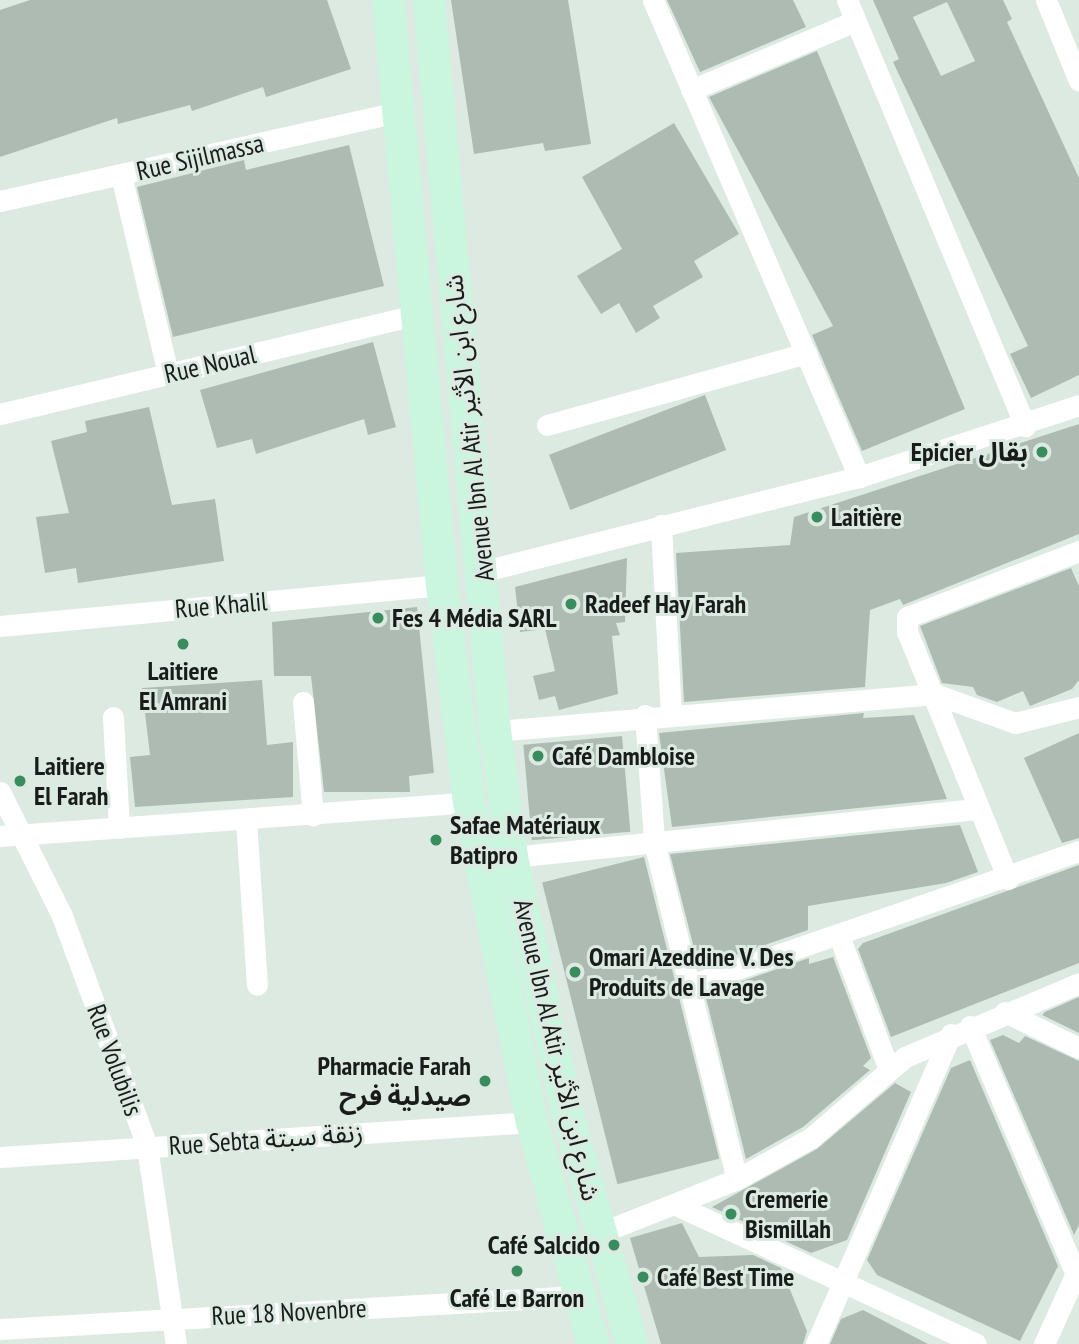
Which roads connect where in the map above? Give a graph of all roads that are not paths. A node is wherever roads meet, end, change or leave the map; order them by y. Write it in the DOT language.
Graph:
graph roads {
  1 [pos="388,0"];
  2 [pos="429,0"];
  3 [pos="653,0"];
  4 [pos="847,0"];
  5 [pos="1046,0"];
  6 [pos="855,21"];
  7 [pos="1079,81"];
  8 [pos="691,90"];
  9 [pos="399,112"];
  10 [pos="121,175"];
  11 [pos="0,201"];
  12 [pos="421,314"];
  13 [pos="806,353"];
  14 [pos="168,374"];
  15 [pos="1079,405"];
  16 [pos="0,414"];
  17 [pos="547,425"];
  18 [pos="1025,426"];
  19 [pos="859,477"];
  20 [pos="661,525"];
  21 [pos="1079,551"];
  22 [pos="484,571"];
  23 [pos="442,585"];
  24 [pos="0,626"];
  25 [pos="935,694"];
  26 [pos="303,702"];
  27 [pos="1079,707"];
  28 [pos="671,713"];
  29 [pos="645,715"];
  30 [pos="113,717"];
  31 [pos="495,731"];
  32 [pos="0,792"];
  33 [pos="469,802"];
  34 [pos="979,809"];
  35 [pos="313,816"];
  36 [pos="246,820"];
  37 [pos="119,828"];
  38 [pos="26,835"];
  39 [pos="0,836"];
  40 [pos="654,842"];
  41 [pos="1079,851"];
  42 [pos="512,857"];
  43 [pos="1008,879"];
  44 [pos="839,936"];
  45 [pos="1079,983"];
  46 [pos="257,985"];
  47 [pos="690,985"];
  48 [pos="1005,1012"];
  49 [pos="961,1030"];
  50 [pos="1079,1048"];
  51 [pos="889,1070"];
  52 [pos="532,1122"];
  53 [pos="147,1146"];
  54 [pos="0,1157"];
  55 [pos="737,1179"];
  56 [pos="678,1206"];
  57 [pos="600,1233"];
  58 [pos="1076,1279"];
  59 [pos="843,1282"];
  60 [pos="578,1296"];
  61 [pos="175,1318"];
  62 [pos="0,1329"];
  63 [pos="176,1344"];
  64 [pos="593,1344"];
  65 [pos="632,1344"];
  66 [pos="816,1344"];
  67 [pos="976,1344"];
  68 [pos="1044,1344"];
  1 -- 9 [label="street, Avenue Ibn Al Atir شارع ابن الأثير"];
  2 -- 22 [label="street, Avenue Ibn Al Atir شارع ابن الأثير"];
  3 -- 8 [label="street"];
  4 -- 6 [label="street"];
  5 -- 7 [label="street"];
  6 -- 8 [label="street"];
  6 -- 18 [label="street"];
  8 -- 13 [label="street"];
  9 -- 10 [label="street, Rue Sijilmassa"];
  9 -- 12 [label="street, Avenue Ibn Al Atir شارع ابن الأثير"];
  10 -- 11 [label="street, Rue Sijilmassa"];
  10 -- 14 [label="street"];
  12 -- 14 [label="street, Rue Noual"];
  12 -- 23 [label="street, Avenue Ibn Al Atir شارع ابن الأثير"];
  13 -- 17 [label="street"];
  13 -- 19 [label="street"];
  14 -- 16 [label="street, Rue Noual"];
  15 -- 18 [label="street"];
  18 -- 19 [label="street"];
  19 -- 20 [label="street"];
  20 -- 22 [label="street"];
  20 -- 28 [label="street"];
  21 -- 25 [label="street"];
  22 -- 31 [label="street, Avenue Ibn Al Atir شارع ابن الأثير"];
  23 -- 24 [label="street, Rue Khalil"];
  23 -- 33 [label="street, Avenue Ibn Al Atir شارع ابن الأثير"];
  25 -- 27 [label="street"];
  25 -- 28 [label="street"];
  25 -- 34 [label="street"];
  26 -- 35 [label="street"];
  28 -- 29 [label="street"];
  29 -- 31 [label="street"];
  29 -- 40 [label="street"];
  30 -- 37 [label="street"];
  31 -- 42 [label="street, Avenue Ibn Al Atir شارع ابن الأثير"];
  32 -- 38 [label="street, Rue Volubilis"];
  33 -- 35 [label="street"];
  33 -- 52 [label="street, Avenue Ibn Al Atir شارع ابن الأثير"];
  34 -- 40 [label="street"];
  34 -- 43 [label="street"];
  35 -- 36 [label="street"];
  36 -- 37 [label="street"];
  36 -- 46 [label="street"];
  37 -- 38 [label="street"];
  38 -- 39 [label="street"];
  38 -- 53 [label="street, Rue Volubilis"];
  40 -- 42 [label="street"];
  40 -- 47 [label="street"];
  41 -- 43 [label="street"];
  42 -- 57 [label="street, Avenue Ibn Al Atir شارع ابن الأثير"];
  43 -- 44 [label="street"];
  44 -- 47 [label="street"];
  44 -- 51 [label="street"];
  45 -- 48 [label="street"];
  47 -- 55 [label="street"];
  48 -- 49 [label="street"];
  48 -- 50 [label="street"];
  49 -- 51 [label="street"];
  49 -- 58 [label="street"];
  49 -- 59 [label="street"];
  51 -- 55 [label="street"];
  52 -- 53 [label="street, Rue Sebta زنقة سبتة"];
  52 -- 60 [label="street, Avenue Ibn Al Atir شارع ابن الأثير"];
  53 -- 54 [label="street, Rue Sebta زنقة سبتة"];
  53 -- 61 [label="street, Rue Volubilis"];
  55 -- 56 [label="street"];
  56 -- 57 [label="street"];
  56 -- 59 [label="street"];
  57 -- 65 [label="street, Avenue Ibn Al Atir شارع ابن الأثير"];
  58 -- 68 [label="street"];
  59 -- 66 [label="street"];
  59 -- 67 [label="street"];
  60 -- 61 [label="street, Rue 18 Novenbre"];
  60 -- 64 [label="street, Avenue Ibn Al Atir شارع ابن الأثير"];
  61 -- 62 [label="street, Rue 18 Novenbre"];
  61 -- 63 [label="street, Rue Volubilis"];
}
